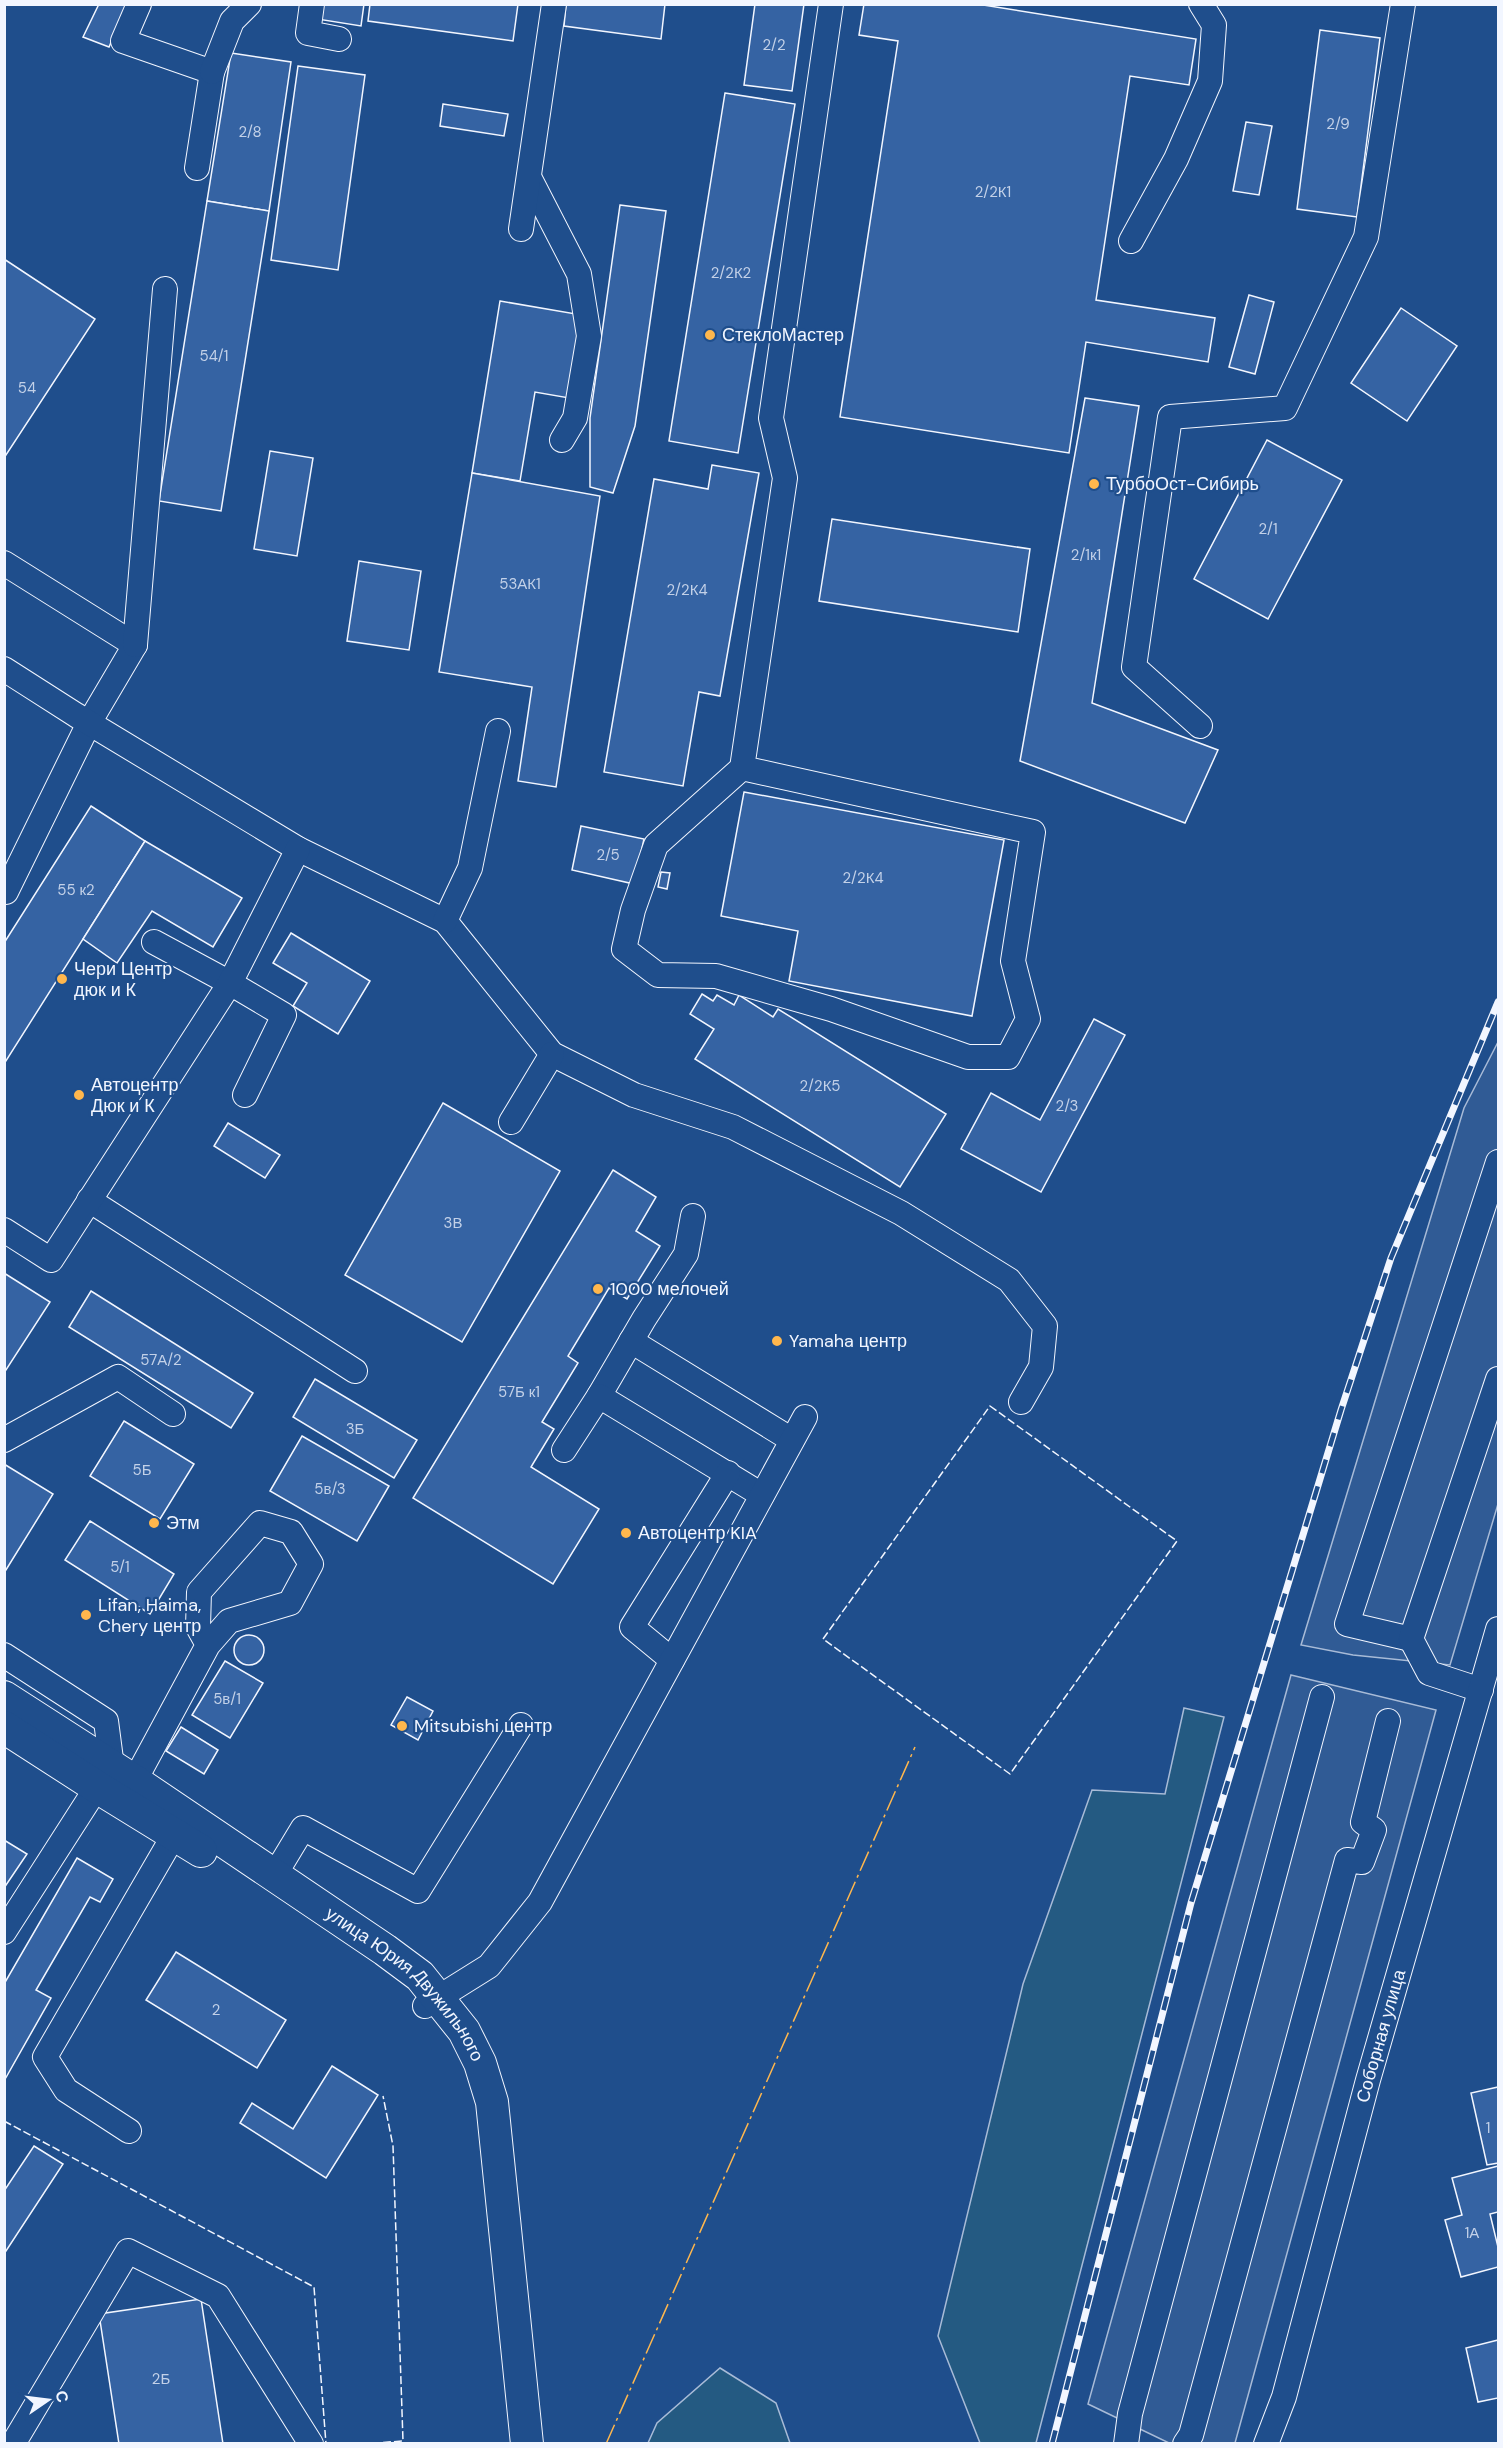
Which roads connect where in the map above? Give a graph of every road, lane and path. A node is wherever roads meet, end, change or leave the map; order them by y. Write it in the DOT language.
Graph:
graph roads {
  1 [pos="139,4"];
  2 [pos="249,4"];
  3 [pos="312,4"];
  4 [pos="554,4"];
  5 [pos="831,4"];
  6 [pos="1201,4"];
  7 [pos="1403,4"];
  8 [pos="339,39"];
  9 [pos="212,72"];
  10 [pos="197,168"];
  11 [pos="529,177"];
  12 [pos="521,229"];
  13 [pos="1131,241"];
  14 [pos="165,289"];
  15 [pos="562,440"];
  16 [pos="4,563"];
  17 [pos="135,645"];
  18 [pos="4,669"];
  19 [pos="89,723"];
  20 [pos="1200,726"];
  21 [pos="498,731"];
  22 [pos="742,768"];
  23 [pos="298,849"];
  24 [pos="6,892"];
  25 [pos="445,921"];
  26 [pos="154,942"];
  27 [pos="230,982"];
  28 [pos="552,1054"];
  29 [pos="245,1095"];
  30 [pos="511,1122"];
  31 [pos="1498,1162"];
  32 [pos="89,1200"];
  33 [pos="693,1216"];
  34 [pos="4,1230"];
  35 [pos="631,1341"];
  36 [pos="355,1371"];
  37 [pos="1498,1379"];
  38 [pos="599,1396"];
  39 [pos="1022,1402"];
  40 [pos="173,1414"];
  41 [pos="805,1417"];
  42 [pos="4,1440"];
  43 [pos="792,1440"];
  44 [pos="564,1450"];
  45 [pos="728,1473"];
  46 [pos="762,1495"];
  47 [pos="1498,1629"];
  48 [pos="1411,1639"];
  49 [pos="208,1645"];
  50 [pos="4,1655"];
  51 [pos="672,1660"];
  52 [pos="1481,1690"];
  53 [pos="4,1697"];
  54 [pos="1322,1697"];
  55 [pos="1388,1721"];
  56 [pos="521,1725"];
  57 [pos="4,1727"];
  58 [pos="117,1784"];
  59 [pos="174,1835"];
  60 [pos="274,1876"];
  61 [pos="4,1932"];
  62 [pos="432,2002"];
  63 [pos="129,2131"];
  64 [pos="13,2444"];
  65 [pos="311,2444"];
  66 [pos="510,2444"];
  67 [pos="527,2444"];
  68 [pos="1126,2444"];
  69 [pos="1185,2444"];
  70 [pos="1266,2444"];
  1 -- 9 [label="street"];
  2 -- 9 [label="street"];
  3 -- 8 [label="street"];
  4 -- 11 [label="street"];
  5 -- 22 [label="street"];
  6 -- 13 [label="street"];
  7 -- 20 [label="street"];
  9 -- 10 [label="street"];
  11 -- 12 [label="street"];
  11 -- 15 [label="street"];
  14 -- 17 [label="street"];
  16 -- 17 [label="street"];
  17 -- 19 [label="street"];
  18 -- 19 [label="street"];
  19 -- 23 [label="street"];
  19 -- 24 [label="street"];
  21 -- 25 [label="street"];
  22 -- 22 [label="street"];
  23 -- 25 [label="street"];
  23 -- 27 [label="street"];
  25 -- 28 [label="street"];
  26 -- 27 [label="street"];
  27 -- 29 [label="street"];
  27 -- 32 [label="street"];
  28 -- 30 [label="street"];
  28 -- 39 [label="street"];
  31 -- 48 [label="street"];
  32 -- 34 [label="street"];
  32 -- 36 [label="street"];
  33 -- 35 [label="street"];
  35 -- 38 [label="street"];
  35 -- 43 [label="street"];
  37 -- 48 [label="street"];
  38 -- 44 [label="street"];
  38 -- 45 [label="street"];
  40 -- 42 [label="street"];
  41 -- 43 [label="street"];
  43 -- 46 [label="street"];
  45 -- 46 [label="street"];
  45 -- 51 [label="street"];
  46 -- 51 [label="street"];
  47 -- 52 [label="street, Соборная улица"];
  48 -- 52 [label="street"];
  49 -- 49 [label="street"];
  49 -- 58 [label="street"];
  50 -- 58 [label="street"];
  51 -- 62 [label="street"];
  52 -- 70 [label="street, Соборная улица"];
  53 -- 58 [label="main road, улица Юрия Двужильного"];
  54 -- 68 [label="street"];
  55 -- 69 [label="street"];
  56 -- 60 [label="street"];
  57 -- 58 [label="main road, улица Юрия Двужильного"];
  58 -- 59 [label="main road, улица Юрия Двужильного"];
  58 -- 60 [label="main road, улица Юрия Двужильного"];
  58 -- 61 [label="street"];
  59 -- 62 [label="main road, улица Юрия Двужильного"];
  59 -- 63 [label="street"];
  60 -- 62 [label="main road, улица Юрия Двужильного"];
  62 -- 66 [label="main road, улица Юрия Двужильного"];
  62 -- 67 [label="main road, улица Юрия Двужильного"];
  64 -- 65 [label="street"];
}
